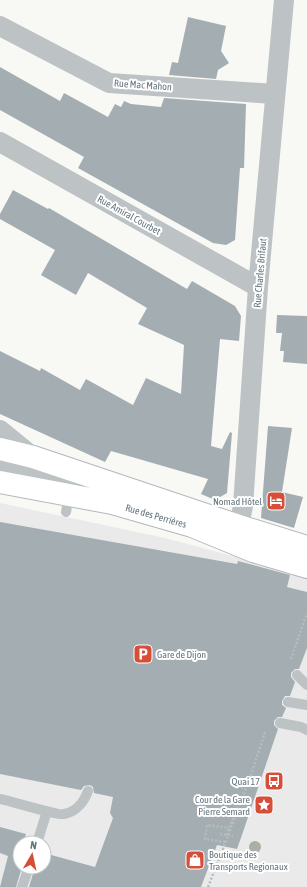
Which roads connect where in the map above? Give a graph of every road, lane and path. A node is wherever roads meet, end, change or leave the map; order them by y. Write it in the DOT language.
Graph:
graph roads {
  1 [pos="284,0"];
  2 [pos="0,26"];
  3 [pos="275,94"];
  4 [pos="0,142"];
  5 [pos="258,287"];
  6 [pos="0,430"];
  7 [pos="0,449"];
  8 [pos="33,457"];
  9 [pos="0,468"];
  10 [pos="103,480"];
  11 [pos="0,482"];
  12 [pos="231,532"];
  13 [pos="307,547"];
  14 [pos="307,567"];
  15 [pos="297,675"];
  16 [pos="307,685"];
  17 [pos="288,702"];
  18 [pos="307,705"];
  19 [pos="280,723"];
  20 [pos="307,730"];
  21 [pos="237,786"];
  22 [pos="88,791"];
  23 [pos="0,799"];
  24 [pos="47,811"];
  25 [pos="40,835"];
  26 [pos="227,835"];
  27 [pos="225,842"];
  28 [pos="26,875"];
  29 [pos="22,887"];
  30 [pos="208,887"];
  1 -- 3 [label="street, Rue Charles Brifaut"];
  2 -- 3 [label="street, Rue Mac Mahon"];
  3 -- 5 [label="street, Rue Charles Brifaut"];
  4 -- 5 [label="street, Rue Amiral Courbet"];
  5 -- 12 [label="street, Rue Charles Brifaut"];
  6 -- 8 [label="street"];
  7 -- 8 [label="main road, Rue des Perrières"];
  8 -- 10 [label="main road, Rue des Perrières"];
  9 -- 10 [label="street, Rue des Perrières"];
  10 -- 12 [label="main road, Rue des Perrières"];
  11 -- 12 [label="main road, Rue des Perrières"];
  12 -- 13 [label="main road, Rue des Perrières"];
  12 -- 14 [label="main road, Rue des Perrières"];
  15 -- 16 [label="lane"];
  17 -- 18 [label="lane"];
  19 -- 20 [label="lane"];
  21 -- 26 [label="path"];
  22 -- 24 [label="lane"];
  23 -- 24 [label="lane"];
  24 -- 25 [label="lane"];
  26 -- 27 [label="path"];
  26 -- 27 [label="path"];
  27 -- 30 [label="path"];
  28 -- 29 [label="lane"];
}
